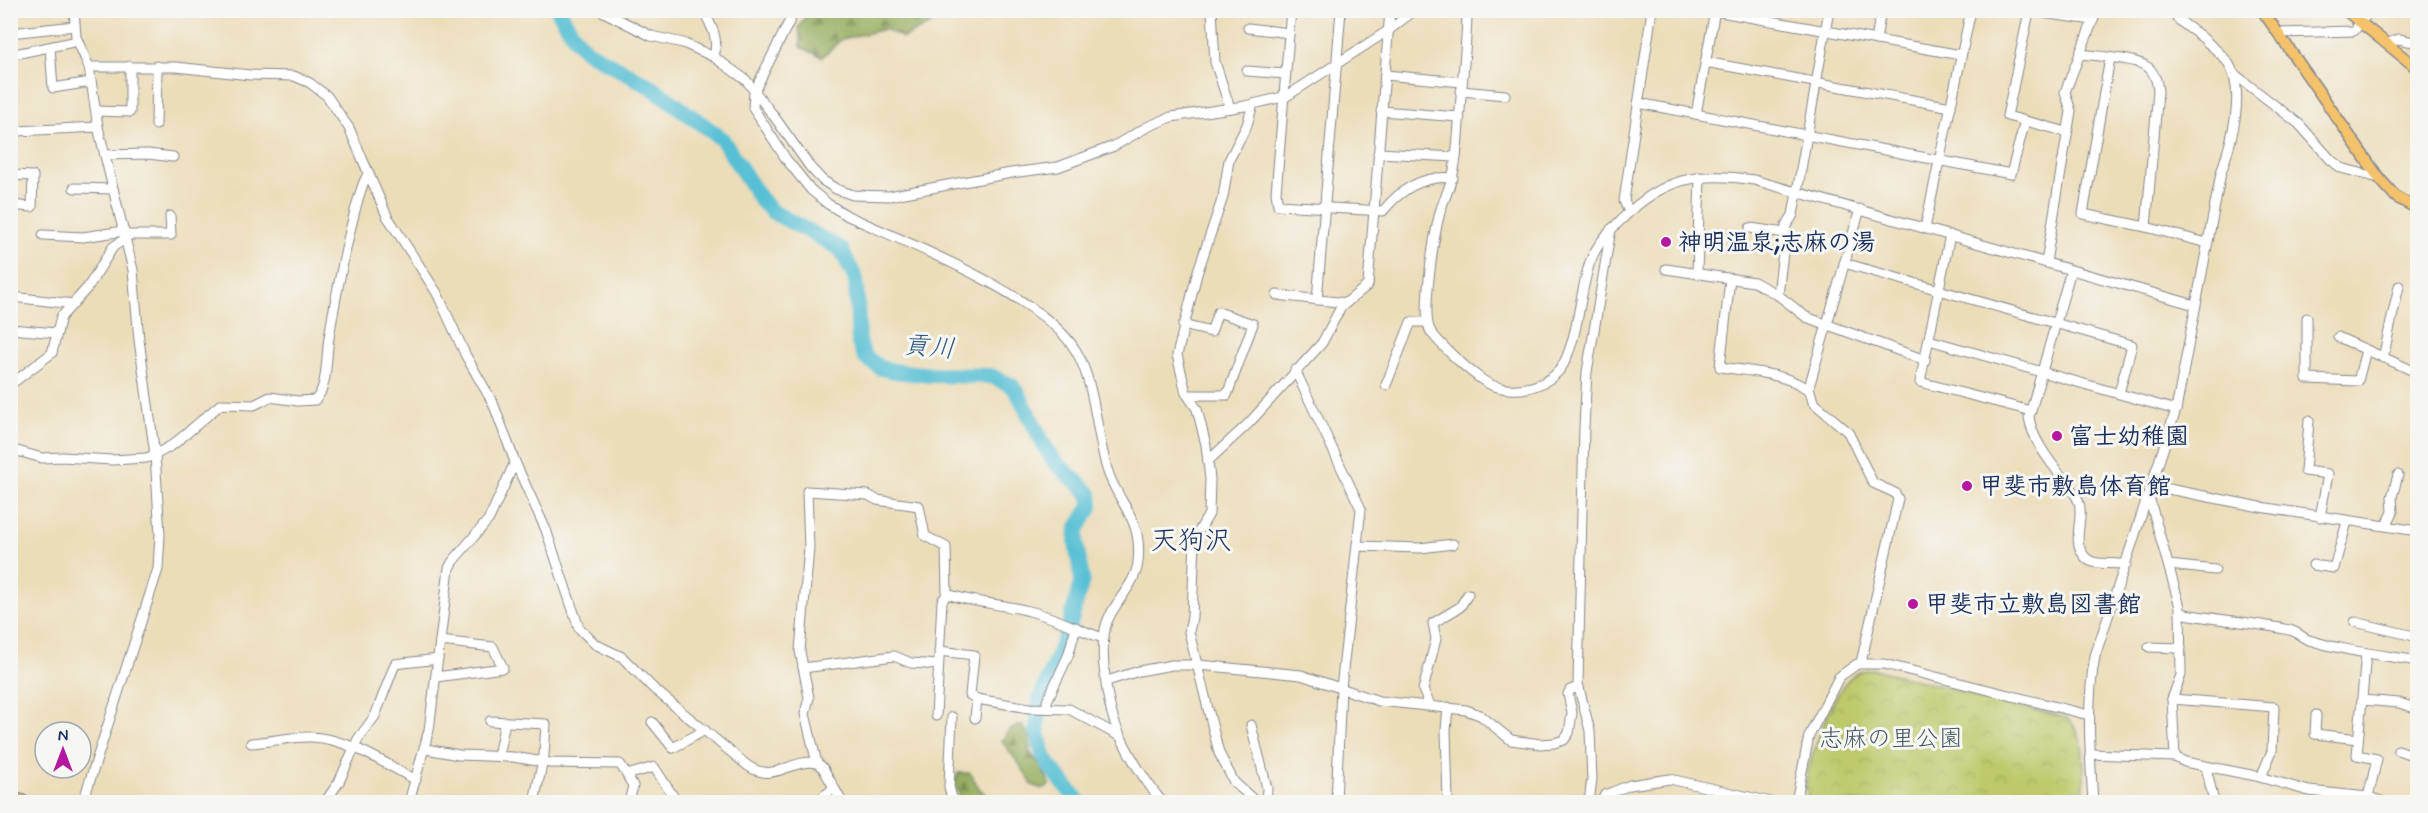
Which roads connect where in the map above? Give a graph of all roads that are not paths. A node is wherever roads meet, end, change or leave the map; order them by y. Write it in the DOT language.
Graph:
graph roads {
  1 [pos="74,10"];
  2 [pos="600,10"];
  3 [pos="703,10"];
  4 [pos="795,10"];
  5 [pos="1212,10"];
  6 [pos="1291,10"];
  7 [pos="1341,10"];
  8 [pos="1390,10"];
  9 [pos="1415,10"];
  10 [pos="1467,10"];
  11 [pos="1652,10"];
  12 [pos="1829,10"];
  13 [pos="1881,10"];
  14 [pos="1971,10"];
  15 [pos="2097,10"];
  16 [pos="2171,10"];
  17 [pos="2262,10"];
  18 [pos="2345,10"];
  19 [pos="2370,10"];
  20 [pos="1715,11"];
  21 [pos="2024,11"];
  22 [pos="2093,20"];
  23 [pos="2361,23"];
  24 [pos="75,26"];
  25 [pos="1248,28"];
  26 [pos="1389,30"];
  27 [pos="1825,31"];
  28 [pos="10,33"];
  29 [pos="1289,33"];
  30 [pos="2278,33"];
  31 [pos="1876,40"];
  32 [pos="78,41"];
  33 [pos="2418,43"];
  34 [pos="2386,44"];
  35 [pos="50,47"];
  36 [pos="2079,54"];
  37 [pos="1961,55"];
  38 [pos="10,56"];
  39 [pos="714,57"];
  40 [pos="2110,58"];
  41 [pos="1706,62"];
  42 [pos="1336,65"];
  43 [pos="130,66"];
  44 [pos="157,66"];
  45 [pos="88,67"];
  46 [pos="2418,69"];
  47 [pos="1247,71"];
  48 [pos="2233,73"];
  49 [pos="1286,74"];
  50 [pos="1385,75"];
  51 [pos="91,82"];
  52 [pos="1816,82"];
  53 [pos="1462,86"];
  54 [pos="754,93"];
  55 [pos="1505,95"];
  56 [pos="1283,97"];
  57 [pos="1253,104"];
  58 [pos="1638,104"];
  59 [pos="1951,107"];
  60 [pos="1230,108"];
  61 [pos="96,111"];
  62 [pos="1381,111"];
  63 [pos="1696,114"];
  64 [pos="1459,117"];
  65 [pos="2025,121"];
  66 [pos="10,125"];
  67 [pos="156,125"];
  68 [pos="98,127"];
  69 [pos="2067,132"];
  70 [pos="1807,134"];
  71 [pos="1378,153"];
  72 [pos="105,155"];
  73 [pos="172,157"];
  74 [pos="1456,157"];
  75 [pos="1939,160"];
  76 [pos="369,173"];
  77 [pos="10,175"];
  78 [pos="1700,177"];
  79 [pos="1453,178"];
  80 [pos="2379,178"];
  81 [pos="74,188"];
  82 [pos="114,189"];
  83 [pos="1796,192"];
  84 [pos="10,205"];
  85 [pos="1324,208"];
  86 [pos="1860,209"];
  87 [pos="2418,209"];
  88 [pos="1374,211"];
  89 [pos="1629,212"];
  90 [pos="170,216"];
  91 [pos="2146,227"];
  92 [pos="1750,228"];
  93 [pos="1925,228"];
  94 [pos="1611,229"];
  95 [pos="1785,233"];
  96 [pos="125,235"];
  97 [pos="1950,235"];
  98 [pos="43,236"];
  99 [pos="2207,243"];
  100 [pos="2046,262"];
  101 [pos="1844,263"];
  102 [pos="1666,268"];
  103 [pos="2071,270"];
  104 [pos="1697,274"];
  105 [pos="1730,279"];
  106 [pos="2399,286"];
  107 [pos="1939,290"];
  108 [pos="1277,295"];
  109 [pos="1778,295"];
  110 [pos="1317,300"];
  111 [pos="1346,303"];
  112 [pos="74,304"];
  113 [pos="2195,305"];
  114 [pos="10,307"];
  115 [pos="2307,318"];
  116 [pos="1426,322"];
  117 [pos="2056,324"];
  118 [pos="1184,325"];
  119 [pos="1827,325"];
  120 [pos="10,329"];
  121 [pos="57,333"];
  122 [pos="2338,337"];
  123 [pos="1929,340"];
  124 [pos="2366,350"];
  125 [pos="2383,358"];
  126 [pos="1925,360"];
  127 [pos="1295,370"];
  128 [pos="2042,371"];
  129 [pos="2418,373"];
  130 [pos="10,385"];
  131 [pos="1386,385"];
  132 [pos="1809,390"];
  133 [pos="2118,393"];
  134 [pos="1188,395"];
  135 [pos="2176,410"];
  136 [pos="2031,411"];
  137 [pos="2309,421"];
  138 [pos="10,449"];
  139 [pos="155,455"];
  140 [pos="1208,461"];
  141 [pos="515,462"];
  142 [pos="2398,475"];
  143 [pos="2153,486"];
  144 [pos="2149,497"];
  145 [pos="2320,517"];
  146 [pos="2347,522"];
  147 [pos="2386,526"];
  148 [pos="2418,531"];
  149 [pos="1453,544"];
  150 [pos="1357,546"];
  151 [pos="2126,565"];
  152 [pos="2169,565"];
  153 [pos="2313,565"];
  154 [pos="2215,570"];
  155 [pos="947,594"];
  156 [pos="1468,594"];
  157 [pos="2180,614"];
  158 [pos="2355,622"];
  159 [pos="1075,627"];
  160 [pos="2418,637"];
  161 [pos="1103,638"];
  162 [pos="440,641"];
  163 [pos="2149,647"];
  164 [pos="2181,648"];
  165 [pos="939,651"];
  166 [pos="2366,653"];
  167 [pos="438,659"];
  168 [pos="2418,661"];
  169 [pos="1861,663"];
  170 [pos="938,665"];
  171 [pos="1199,665"];
  172 [pos="803,668"];
  173 [pos="436,677"];
  174 [pos="1107,681"];
  175 [pos="1579,687"];
  176 [pos="1341,688"];
  177 [pos="977,699"];
  178 [pos="2172,699"];
  179 [pos="2362,700"];
  180 [pos="1430,705"];
  181 [pos="1448,707"];
  182 [pos="1046,708"];
  183 [pos="2418,709"];
  184 [pos="2089,715"];
  185 [pos="2316,715"];
  186 [pos="936,716"];
  187 [pos="952,717"];
  188 [pos="975,718"];
  189 [pos="490,721"];
  190 [pos="505,722"];
  191 [pos="652,722"];
  192 [pos="1251,725"];
  193 [pos="705,730"];
  194 [pos="1121,737"];
  195 [pos="2358,740"];
  196 [pos="251,743"];
  197 [pos="355,748"];
  198 [pos="426,748"];
  199 [pos="2398,750"];
  200 [pos="2090,754"];
  201 [pos="498,756"];
  202 [pos="2418,757"];
  203 [pos="2175,758"];
  204 [pos="543,762"];
  205 [pos="817,763"];
  206 [pos="2206,767"];
  207 [pos="627,775"];
  208 [pos="2261,777"];
  209 [pos="416,780"];
  210 [pos="834,788"];
  211 [pos="2312,791"];
  212 [pos="1613,792"];
  213 [pos="10,797"];
  214 [pos="2368,797"];
  215 [pos="2418,801"];
  216 [pos="28,802"];
  217 [pos="83,802"];
  218 [pos="325,802"];
  219 [pos="409,802"];
  220 [pos="534,802"];
  221 [pos="629,802"];
  222 [pos="677,802"];
  223 [pos="816,802"];
  224 [pos="842,802"];
  225 [pos="953,802"];
  226 [pos="1162,802"];
  227 [pos="1256,802"];
  228 [pos="1266,802"];
  229 [pos="1336,802"];
  230 [pos="1448,802"];
  231 [pos="1589,802"];
  232 [pos="1601,802"];
  233 [pos="1612,802"];
  234 [pos="1771,802"];
  235 [pos="1796,802"];
  236 [pos="2092,802"];
  237 [pos="2214,802"];
  238 [pos="2310,802"];
  239 [pos="2384,802"];
  240 [pos="2401,802"];
  1 -- 24 [label="street"];
  2 -- 39 [label="street"];
  3 -- 39 [label="street"];
  4 -- 54 [label="street"];
  5 -- 60 [label="street"];
  6 -- 29 [label="street"];
  7 -- 42 [label="street"];
  8 -- 26 [label="street"];
  9 -- 26 [label="street"];
  10 -- 53 [label="street"];
  11 -- 58 [label="street"];
  12 -- 27 [label="street"];
  13 -- 31 [label="street"];
  14 -- 37 [label="street"];
  15 -- 22 [label="street"];
  16 -- 48 [label="street"];
  17 -- 30 [label="main road"];
  18 -- 23 [label="main road"];
  19 -- 23 [label="street"];
  20 -- 27 [label="street"];
  20 -- 41 [label="street"];
  21 -- 22 [label="street"];
  21 -- 65 [label="street"];
  22 -- 36 [label="street"];
  23 -- 30 [label="street"];
  23 -- 34 [label="main road"];
  24 -- 28 [label="street"];
  24 -- 32 [label="street"];
  25 -- 29 [label="street"];
  26 -- 42 [label="street"];
  26 -- 50 [label="street"];
  27 -- 31 [label="street"];
  27 -- 52 [label="street"];
  29 -- 49 [label="street"];
  30 -- 80 [label="main road"];
  31 -- 37 [label="street"];
  32 -- 35 [label="street"];
  32 -- 45 [label="street"];
  33 -- 34 [label="street"];
  34 -- 46 [label="main road"];
  35 -- 38 [label="street"];
  35 -- 51 [label="street"];
  36 -- 40 [label="street"];
  36 -- 69 [label="street"];
  37 -- 59 [label="street"];
  39 -- 54 [label="street"];
  40 -- 91 [label="street"];
  40 -- 91 [label="street"];
  41 -- 52 [label="street"];
  41 -- 63 [label="street"];
  42 -- 56 [label="street"];
  42 -- 85 [label="street"];
  43 -- 44 [label="street"];
  43 -- 45 [label="street"];
  43 -- 61 [label="street"];
  44 -- 67 [label="street"];
  44 -- 76 [label="street"];
  45 -- 51 [label="street"];
  47 -- 49 [label="street"];
  48 -- 80 [label="street"];
  48 -- 99 [label="street"];
  49 -- 56 [label="street"];
  50 -- 53 [label="street"];
  50 -- 62 [label="street"];
  51 -- 61 [label="street"];
  52 -- 59 [label="street"];
  52 -- 70 [label="street"];
  53 -- 55 [label="street"];
  53 -- 64 [label="street"];
  54 -- 60 [label="street"];
  54 -- 161 [label="street"];
  56 -- 57 [label="street"];
  56 -- 85 [label="street"];
  57 -- 60 [label="street"];
  57 -- 118 [label="street"];
  58 -- 63 [label="street"];
  58 -- 89 [label="street"];
  59 -- 75 [label="street"];
  61 -- 68 [label="street"];
  62 -- 64 [label="street"];
  62 -- 71 [label="street"];
  63 -- 70 [label="street"];
  64 -- 74 [label="street"];
  65 -- 69 [label="street"];
  65 -- 75 [label="street"];
  66 -- 68 [label="street"];
  68 -- 72 [label="street"];
  69 -- 100 [label="street"];
  70 -- 75 [label="street"];
  70 -- 83 [label="street"];
  71 -- 74 [label="street"];
  71 -- 88 [label="street"];
  72 -- 73 [label="street"];
  72 -- 82 [label="street"];
  74 -- 79 [label="street"];
  75 -- 93 [label="street"];
  76 -- 139 [label="street"];
  76 -- 141 [label="street"];
  77 -- 84 [label="street"];
  78 -- 83 [label="street"];
  78 -- 89 [label="street"];
  78 -- 104 [label="street"];
  79 -- 88 [label="street"];
  79 -- 116 [label="street"];
  80 -- 87 [label="main road"];
  81 -- 82 [label="street"];
  82 -- 96 [label="street"];
  83 -- 86 [label="street"];
  83 -- 95 [label="street"];
  85 -- 88 [label="street"];
  85 -- 110 [label="street"];
  86 -- 93 [label="street"];
  86 -- 101 [label="street"];
  88 -- 111 [label="street"];
  89 -- 94 [label="street"];
  90 -- 96 [label="street"];
  91 -- 99 [label="street"];
  92 -- 95 [label="street"];
  93 -- 97 [label="street"];
  94 -- 116 [label="street"];
  94 -- 175 [label="street"];
  95 -- 109 [label="street"];
  96 -- 98 [label="street"];
  96 -- 112 [label="street"];
  96 -- 139 [label="street"];
  97 -- 100 [label="street"];
  97 -- 107 [label="street"];
  99 -- 113 [label="street"];
  100 -- 103 [label="street"];
  101 -- 107 [label="street"];
  101 -- 119 [label="street"];
  102 -- 104 [label="street"];
  103 -- 113 [label="street"];
  103 -- 117 [label="street"];
  104 -- 105 [label="street"];
  105 -- 109 [label="street"];
  105 -- 132 [label="street"];
  106 -- 125 [label="street"];
  107 -- 117 [label="street"];
  107 -- 123 [label="street"];
  108 -- 110 [label="street"];
  109 -- 119 [label="street"];
  110 -- 111 [label="street"];
  111 -- 127 [label="street"];
  112 -- 114 [label="street"];
  112 -- 121 [label="street"];
  113 -- 135 [label="street"];
  115 -- 124 [label="street"];
  116 -- 131 [label="street"];
  117 -- 128 [label="street"];
  117 -- 133 [label="street"];
  118 -- 134 [label="street"];
  118 -- 134 [label="street"];
  119 -- 126 [label="street"];
  119 -- 132 [label="street"];
  120 -- 121 [label="street"];
  121 -- 130 [label="street"];
  122 -- 124 [label="street"];
  123 -- 126 [label="street"];
  123 -- 128 [label="street"];
  124 -- 125 [label="street"];
  125 -- 129 [label="street"];
  126 -- 136 [label="street"];
  127 -- 140 [label="street"];
  127 -- 150 [label="street"];
  128 -- 133 [label="street"];
  128 -- 136 [label="street"];
  132 -- 169 [label="street"];
  133 -- 135 [label="street"];
  134 -- 140 [label="street"];
  135 -- 143 [label="street"];
  136 -- 151 [label="street"];
  137 -- 145 [label="street"];
  138 -- 139 [label="street"];
  139 -- 217 [label="street"];
  140 -- 171 [label="street"];
  141 -- 162 [label="street"];
  141 -- 193 [label="street"];
  142 -- 147 [label="street"];
  143 -- 144 [label="street"];
  143 -- 145 [label="street"];
  144 -- 151 [label="street"];
  144 -- 152 [label="street"];
  145 -- 146 [label="street"];
  146 -- 147 [label="street"];
  146 -- 153 [label="street"];
  147 -- 148 [label="street"];
  149 -- 150 [label="street"];
  150 -- 176 [label="street"];
  151 -- 184 [label="street"];
  152 -- 154 [label="street"];
  152 -- 157 [label="street"];
  155 -- 159 [label="street"];
  155 -- 165 [label="street"];
  155 -- 172 [label="street"];
  156 -- 180 [label="street"];
  157 -- 164 [label="street"];
  157 -- 166 [label="street"];
  158 -- 160 [label="street"];
  159 -- 161 [label="street"];
  159 -- 182 [label="street"];
  161 -- 174 [label="street"];
  162 -- 167 [label="street"];
  162 -- 173 [label="street"];
  163 -- 164 [label="street"];
  164 -- 178 [label="street"];
  165 -- 170 [label="street"];
  165 -- 177 [label="street"];
  166 -- 168 [label="street"];
  166 -- 179 [label="street"];
  167 -- 173 [label="street"];
  167 -- 197 [label="street"];
  169 -- 184 [label="street"];
  169 -- 235 [label="street"];
  170 -- 172 [label="street"];
  170 -- 186 [label="street"];
  171 -- 174 [label="street"];
  171 -- 176 [label="street"];
  171 -- 227 [label="street"];
  172 -- 205 [label="street"];
  173 -- 198 [label="street"];
  174 -- 194 [label="street"];
  175 -- 181 [label="street"];
  175 -- 231 [label="street"];
  176 -- 180 [label="street"];
  176 -- 229 [label="street"];
  177 -- 182 [label="street"];
  177 -- 188 [label="street"];
  178 -- 203 [label="street"];
  178 -- 208 [label="street"];
  179 -- 183 [label="street"];
  179 -- 195 [label="street"];
  180 -- 181 [label="street"];
  181 -- 230 [label="street"];
  182 -- 194 [label="street"];
  184 -- 200 [label="street"];
  185 -- 195 [label="street"];
  187 -- 225 [label="street"];
  189 -- 190 [label="street"];
  190 -- 201 [label="street"];
  190 -- 204 [label="street"];
  191 -- 193 [label="street"];
  192 -- 228 [label="street"];
  193 -- 205 [label="street"];
  194 -- 226 [label="street"];
  195 -- 214 [label="street"];
  196 -- 197 [label="street"];
  197 -- 209 [label="street"];
  197 -- 218 [label="street"];
  198 -- 201 [label="street"];
  198 -- 209 [label="street"];
  199 -- 202 [label="street"];
  200 -- 203 [label="street"];
  200 -- 236 [label="street"];
  201 -- 204 [label="street"];
  203 -- 206 [label="street"];
  204 -- 207 [label="street"];
  204 -- 220 [label="street"];
  205 -- 210 [label="street"];
  206 -- 208 [label="street"];
  206 -- 237 [label="street"];
  207 -- 221 [label="street"];
  207 -- 222 [label="street"];
  208 -- 211 [label="street"];
  209 -- 219 [label="street"];
  210 -- 223 [label="street"];
  210 -- 224 [label="street"];
  211 -- 214 [label="street"];
  211 -- 238 [label="street"];
  212 -- 232 [label="street"];
  212 -- 233 [label="street"];
  212 -- 234 [label="street"];
  213 -- 216 [label="main road"];
  214 -- 239 [label="street"];
  215 -- 240 [label="street"];
}
